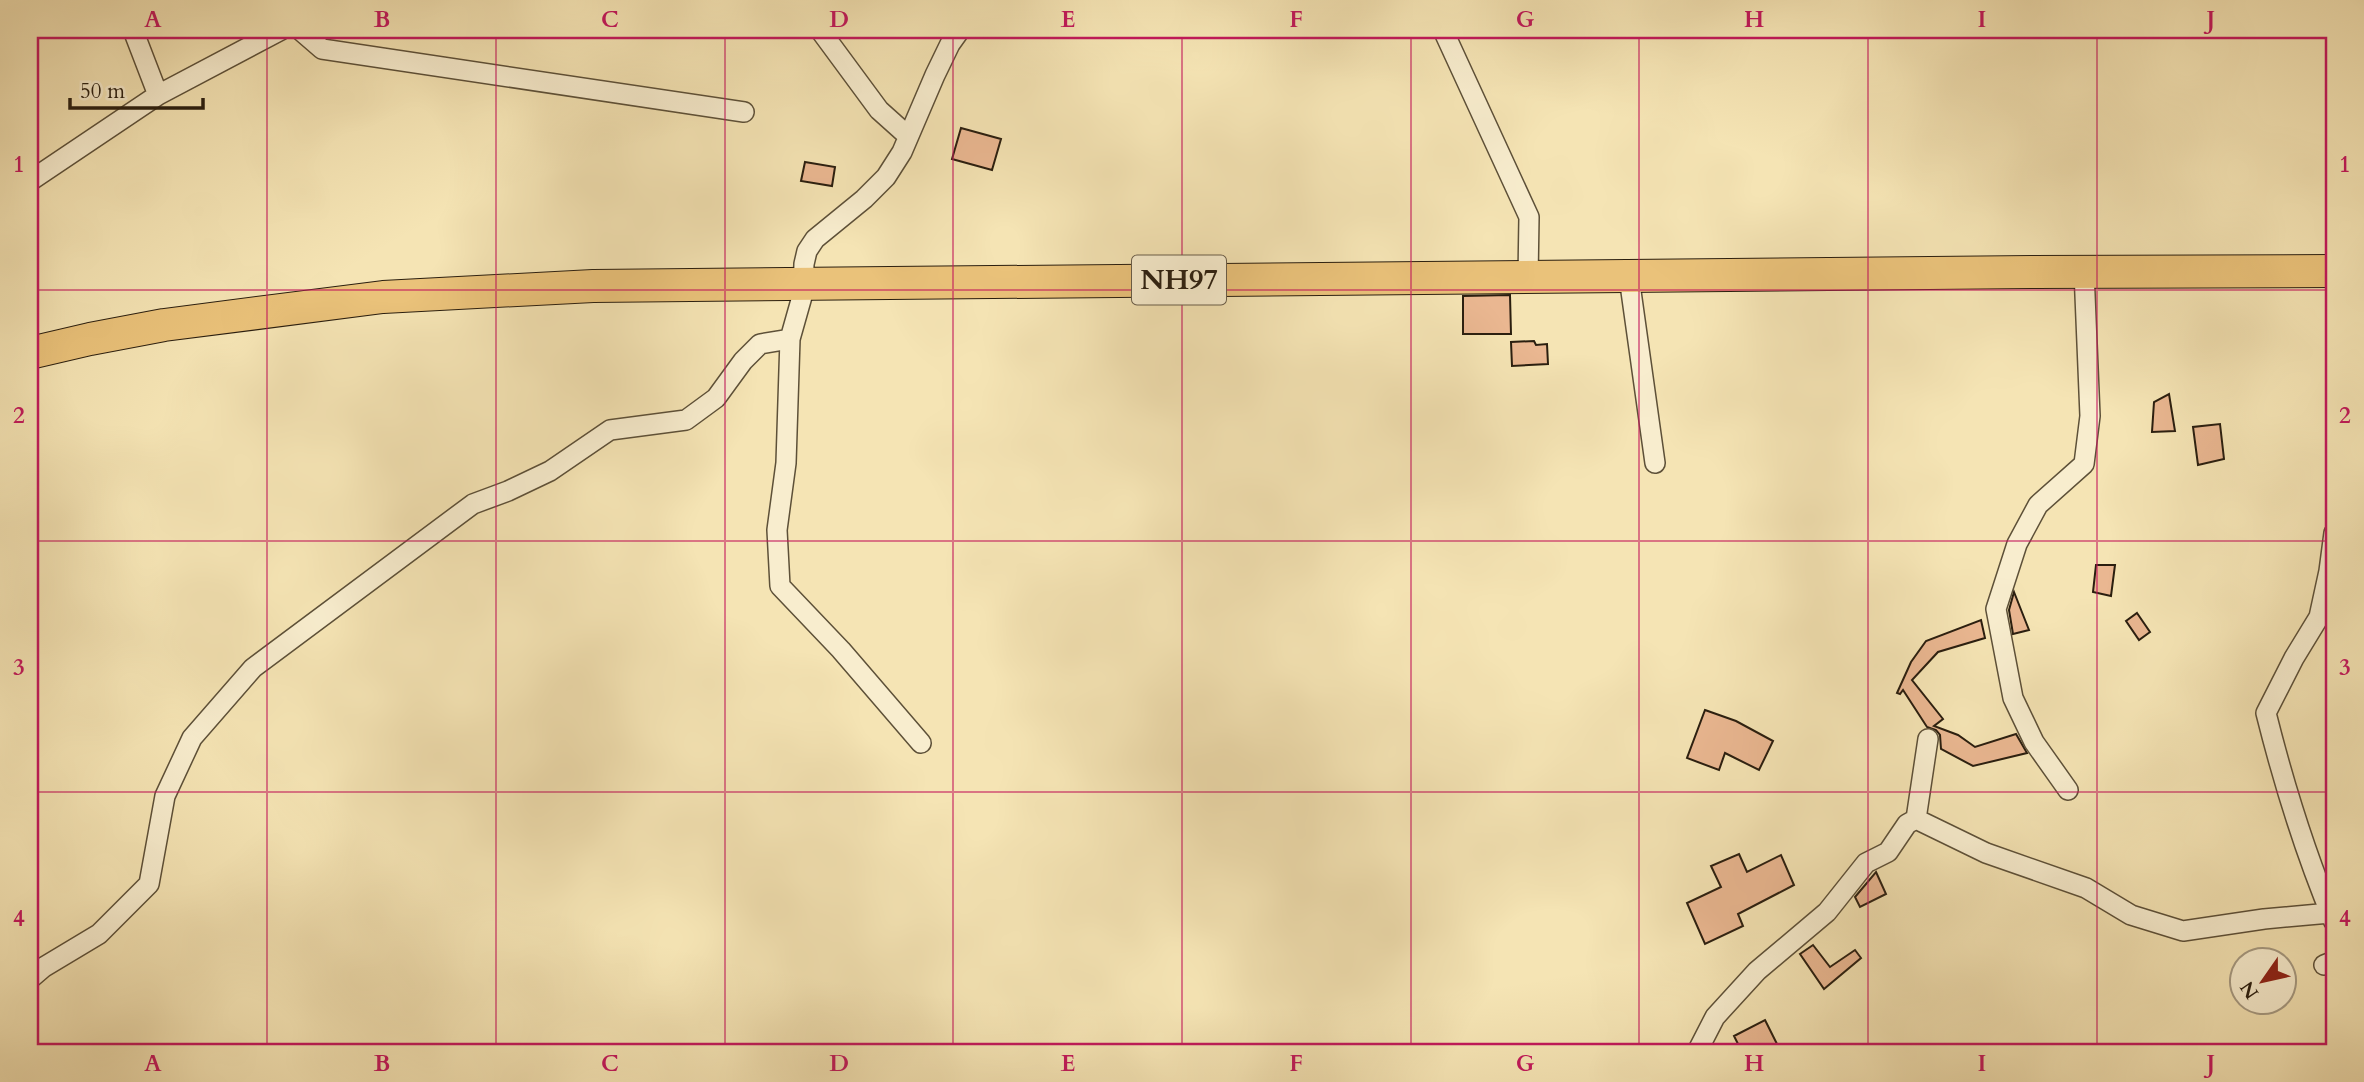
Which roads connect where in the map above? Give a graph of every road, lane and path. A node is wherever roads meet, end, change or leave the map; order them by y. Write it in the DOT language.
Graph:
graph roads {
  1 [pos="133,30"];
  2 [pos="281,30"];
  3 [pos="300,30"];
  4 [pos="820,30"];
  5 [pos="960,30"];
  6 [pos="1443,30"];
  7 [pos="158,95"];
  8 [pos="744,112"];
  9 [pos="908,135"];
  10 [pos="30,181"];
  11 [pos="2084,271"];
  12 [pos="2334,271"];
  13 [pos="1629,277"];
  14 [pos="1528,278"];
  15 [pos="803,288"];
  16 [pos="790,339"];
  17 [pos="30,353"];
  18 [pos="1655,463"];
  19 [pos="2334,533"];
  20 [pos="1928,739"];
  21 [pos="921,743"];
  22 [pos="2068,790"];
  23 [pos="1916,819"];
  24 [pos="2332,918"];
  25 [pos="30,979"];
  26 [pos="1697,1052"];
  1 -- 7 [label="street"];
  2 -- 7 [label="street"];
  3 -- 8 [label="street"];
  4 -- 9 [label="street"];
  5 -- 9 [label="street"];
  6 -- 14 [label="street"];
  7 -- 10 [label="street"];
  9 -- 15 [label="street"];
  11 -- 12 [label="highway, NH97"];
  11 -- 13 [label="highway, NH97"];
  11 -- 22 [label="street"];
  13 -- 14 [label="highway, NH97"];
  13 -- 18 [label="street"];
  14 -- 15 [label="highway, NH97"];
  15 -- 16 [label="street"];
  15 -- 17 [label="highway, NH97"];
  16 -- 21 [label="street"];
  16 -- 25 [label="street"];
  19 -- 24 [label="street"];
  20 -- 23 [label="street"];
  23 -- 24 [label="street"];
  23 -- 26 [label="street"];
}
